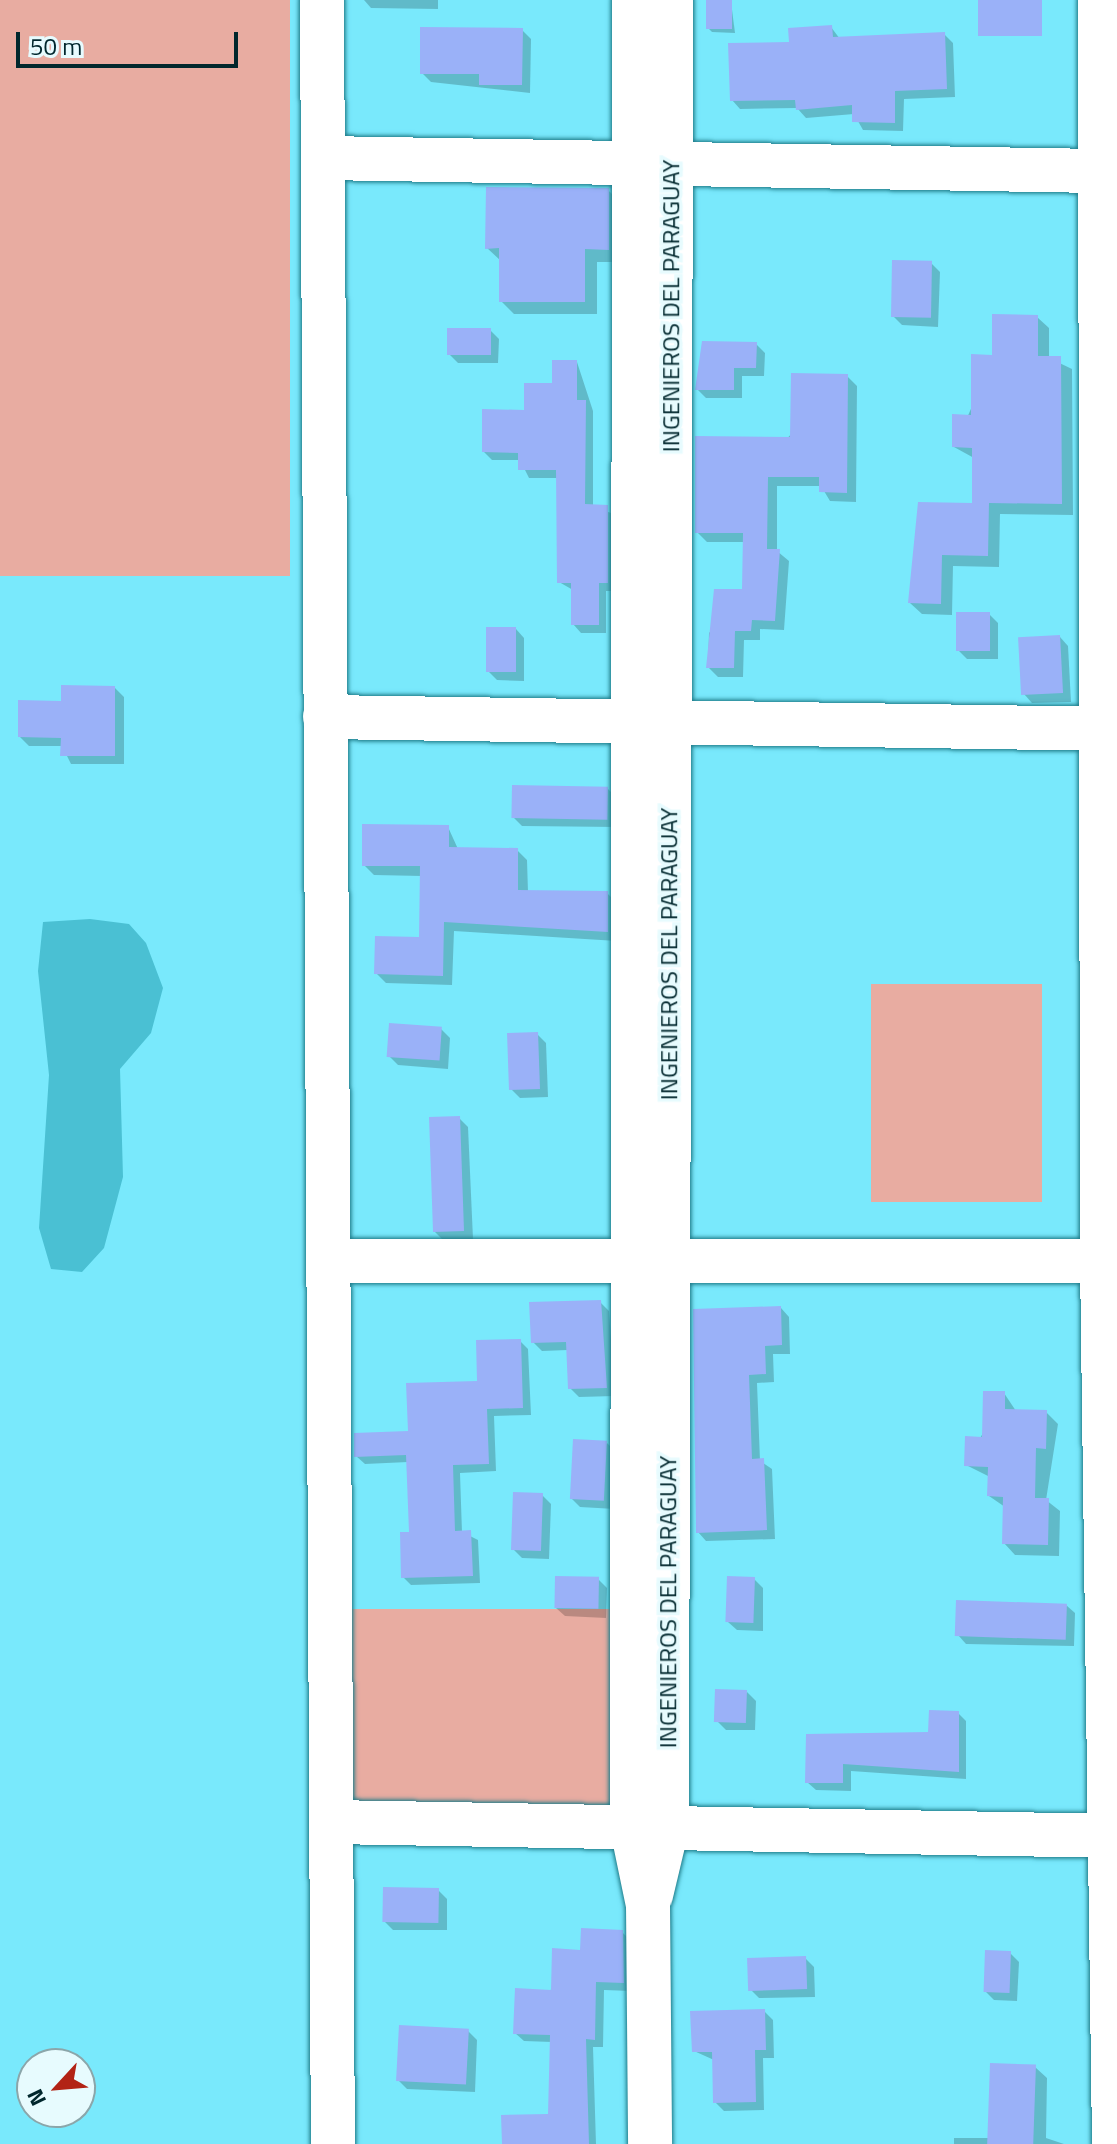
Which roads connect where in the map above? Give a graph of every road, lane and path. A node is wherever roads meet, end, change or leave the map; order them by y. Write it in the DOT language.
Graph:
graph roads {
  1 [pos="322,0"];
  2 [pos="634,0"];
  3 [pos="671,0"];
  4 [pos="1100,0"];
  5 [pos="323,158"];
  6 [pos="653,164"];
  7 [pos="1100,171"];
  8 [pos="325,717"];
  9 [pos="652,722"];
  10 [pos="1109,729"];
  11 [pos="328,1261"];
  12 [pos="651,1261"];
  13 [pos="1109,1261"];
  14 [pos="331,1822"];
  15 [pos="650,1828"];
  16 [pos="1113,1836"];
  17 [pos="333,2144"];
  18 [pos="650,2144"];
  19 [pos="1114,2144"];
  1 -- 5 [label="street"];
  2 -- 6 [label="street, INGENIEROS DEL PARAGUAY"];
  3 -- 6 [label="street, INGENIEROS DEL PARAGUAY"];
  4 -- 7 [label="street"];
  5 -- 6 [label="street"];
  5 -- 8 [label="street"];
  6 -- 7 [label="street"];
  6 -- 9 [label="street, INGENIEROS DEL PARAGUAY"];
  7 -- 10 [label="street"];
  8 -- 9 [label="street"];
  8 -- 11 [label="street"];
  9 -- 10 [label="street"];
  9 -- 12 [label="street, INGENIEROS DEL PARAGUAY"];
  10 -- 13 [label="street"];
  11 -- 12 [label="street"];
  11 -- 14 [label="street"];
  12 -- 13 [label="street"];
  12 -- 15 [label="street, INGENIEROS DEL PARAGUAY"];
  13 -- 16 [label="street"];
  14 -- 15 [label="street"];
  14 -- 17 [label="street"];
  15 -- 16 [label="street"];
  15 -- 18 [label="street, INGENIEROS DEL PARAGUAY"];
  16 -- 19 [label="street"];
}
